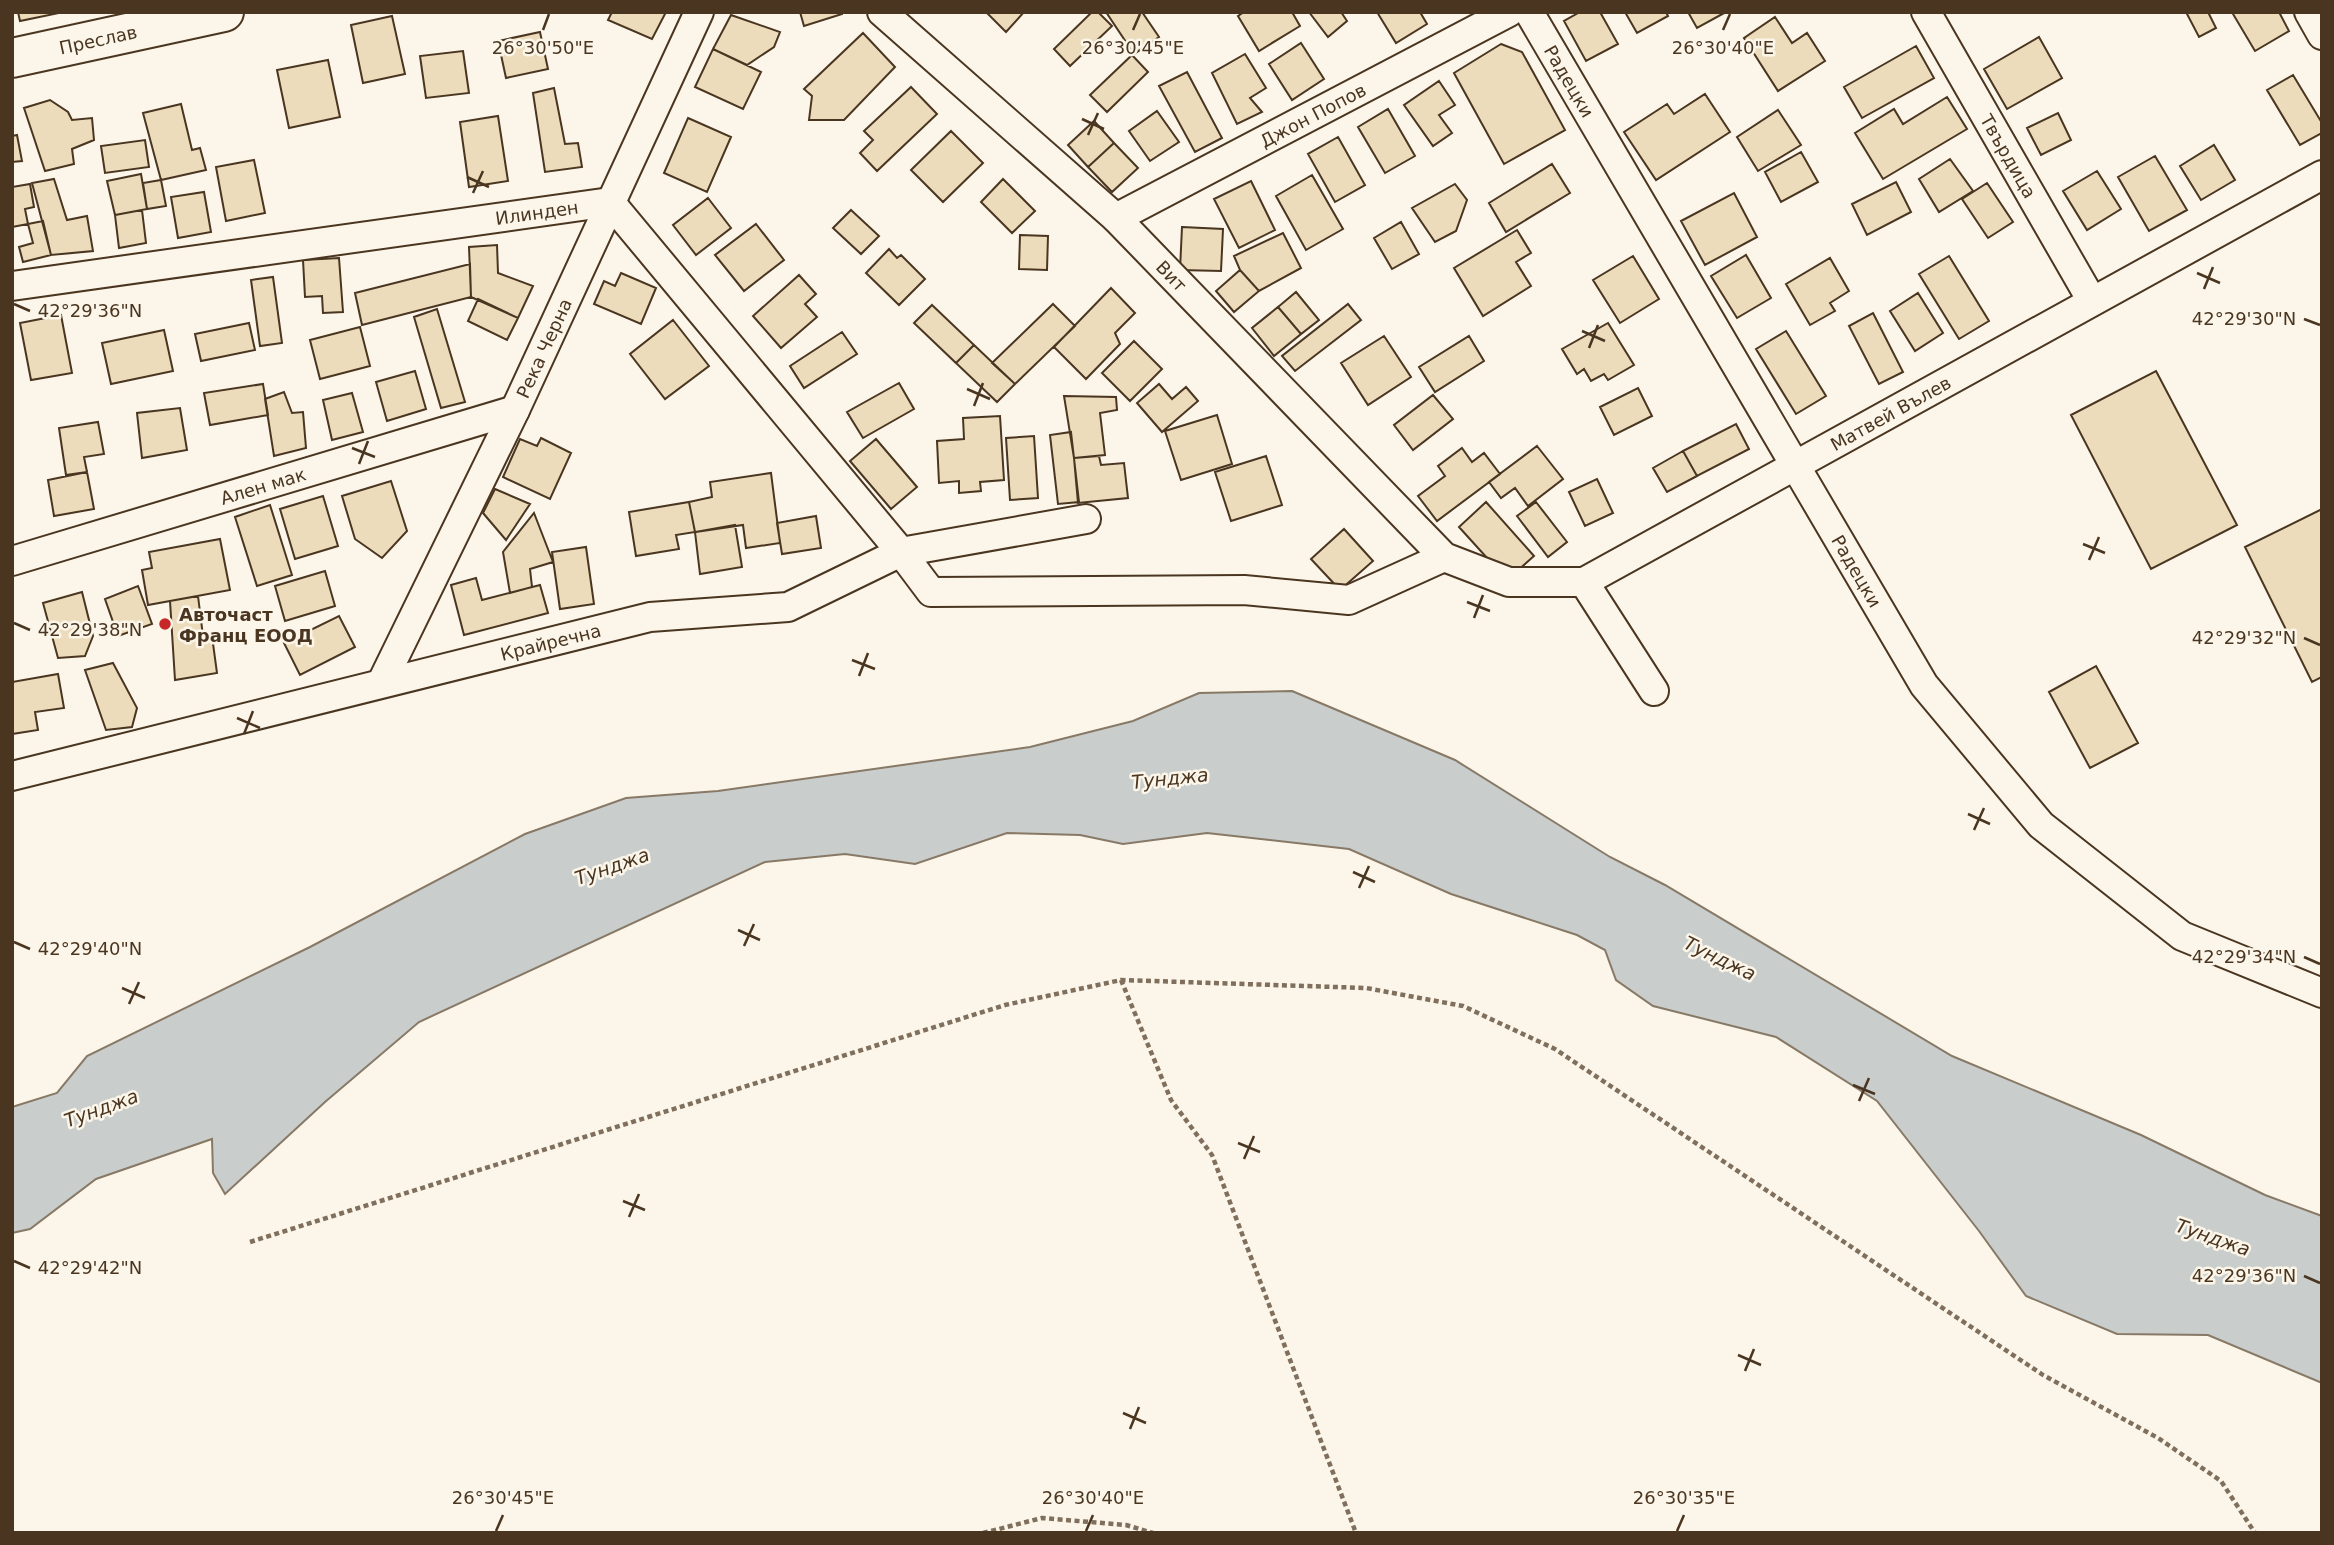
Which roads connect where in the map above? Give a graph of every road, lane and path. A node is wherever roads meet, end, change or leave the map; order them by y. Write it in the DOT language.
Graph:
graph roads {
  1 [pos="224,12"];
  2 [pos="699,12"];
  3 [pos="882,12"];
  4 [pos="1509,12"];
  5 [pos="1529,12"];
  6 [pos="1926,12"];
  7 [pos="2309,12"];
  8 [pos="2322,35"];
  9 [pos="12,58"];
  10 [pos="2322,175"];
  11 [pos="610,202"];
  12 [pos="1116,218"];
  13 [pos="12,286"];
  14 [pos="2092,301"];
  15 [pos="515,410"];
  16 [pos="1795,465"];
  17 [pos="1086,519"];
  18 [pos="901,552"];
  19 [pos="1444,556"];
  20 [pos="12,561"];
  21 [pos="1584,582"];
  22 [pos="382,682"];
  23 [pos="1654,691"];
  24 [pos="12,776"];
  25 [pos="1121,980"];
  26 [pos="2322,993"];
  27 [pos="250,1242"];
  28 [pos="983,1533"];
  29 [pos="1153,1533"];
  30 [pos="1356,1533"];
  31 [pos="2255,1533"];
  1 -- 9 [label="main road, Преслав"];
  2 -- 11 [label="street, Река Черна"];
  3 -- 12 [label="street, Вит"];
  4 -- 12 [label="street, Джон Попов"];
  5 -- 16 [label="street, Радецки"];
  6 -- 14 [label="street, Твърдица"];
  7 -- 8 [label="street"];
  10 -- 14 [label="street, Матвей Вълев"];
  11 -- 13 [label="street, Илинден"];
  11 -- 15 [label="street, Река Черна"];
  11 -- 18 [label="street"];
  12 -- 19 [label="street, Вит"];
  14 -- 16 [label="street, Матвей Вълев"];
  15 -- 20 [label="street, Ален мак"];
  15 -- 22 [label="street, Река Черна"];
  16 -- 21 [label="street, Матвей Вълев"];
  16 -- 26 [label="street, Радецки"];
  17 -- 18 [label="street, Крайречна"];
  18 -- 19 [label="street"];
  18 -- 22 [label="street, Крайречна"];
  19 -- 21 [label="street, Матвей Вълев"];
  21 -- 23 [label="street"];
  22 -- 24 [label="street, Крайречна"];
  25 -- 27 [label="path"];
  25 -- 30 [label="path"];
  25 -- 31 [label="path"];
  28 -- 29 [label="path"];
}
